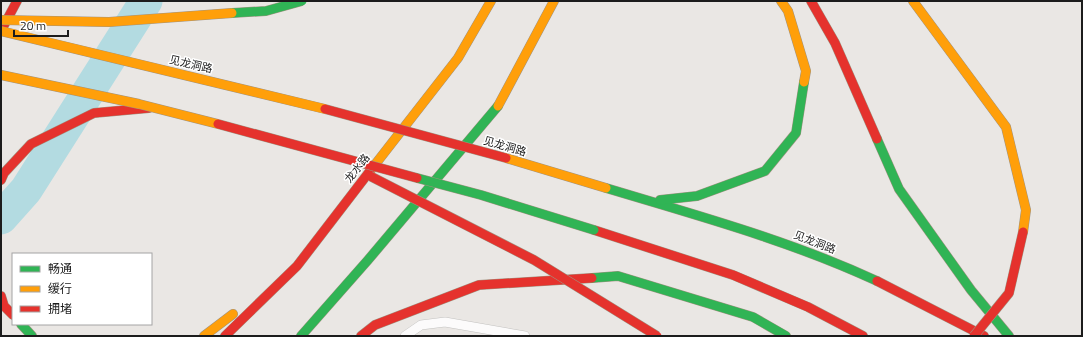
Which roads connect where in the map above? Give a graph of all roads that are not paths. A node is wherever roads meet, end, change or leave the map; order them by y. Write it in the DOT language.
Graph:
graph roads {
  1 [pos="17,1"];
  2 [pos="302,1"];
  3 [pos="491,1"];
  4 [pos="554,1"];
  5 [pos="781,1"];
  6 [pos="811,1"];
  7 [pos="822,1"];
  8 [pos="912,1"];
  9 [pos="1,20"];
  10 [pos="1,31"];
  11 [pos="835,43"];
  12 [pos="1,75"];
  13 [pos="153,108"];
  14 [pos="326,153"];
  15 [pos="1,180"];
  16 [pos="650,201"];
  17 [pos="297,266"];
  18 [pos="1,296"];
  19 [pos="12,315"];
  20 [pos="22,325"];
  21 [pos="32,336"];
  22 [pos="204,336"];
  23 [pos="225,336"];
  24 [pos="301,336"];
  25 [pos="360,336"];
  26 [pos="405,336"];
  27 [pos="525,336"];
  28 [pos="656,336"];
  29 [pos="786,336"];
  30 [pos="863,336"];
  31 [pos="974,336"];
  32 [pos="984,336"];
  33 [pos="1009,336"];
  1 -- 10 [label="main road"];
  2 -- 9 [label="main road, bridge"];
  3 -- 17 [label="main road, 龙水路"];
  4 -- 24 [label="main road"];
  5 -- 16 [label="main road"];
  6 -- 11 [label="main road"];
  7 -- 11 [label="main road"];
  8 -- 31 [label="main road, bridge"];
  10 -- 16 [label="main road, 见龙洞路, bridge"];
  11 -- 33 [label="main road"];
  12 -- 13 [label="main road, bridge"];
  13 -- 14 [label="main road, bridge"];
  13 -- 15 [label="main road"];
  14 -- 28 [label="main road, bridge"];
  14 -- 30 [label="main road, bridge"];
  16 -- 32 [label="main road, 见龙洞路"];
  17 -- 22 [label="main road"];
  17 -- 23 [label="main road, 龙水路"];
  18 -- 19 [label="main road"];
  20 -- 21 [label="main road"];
  25 -- 29 [label="main road"];
  26 -- 27 [label="lane"];
}
